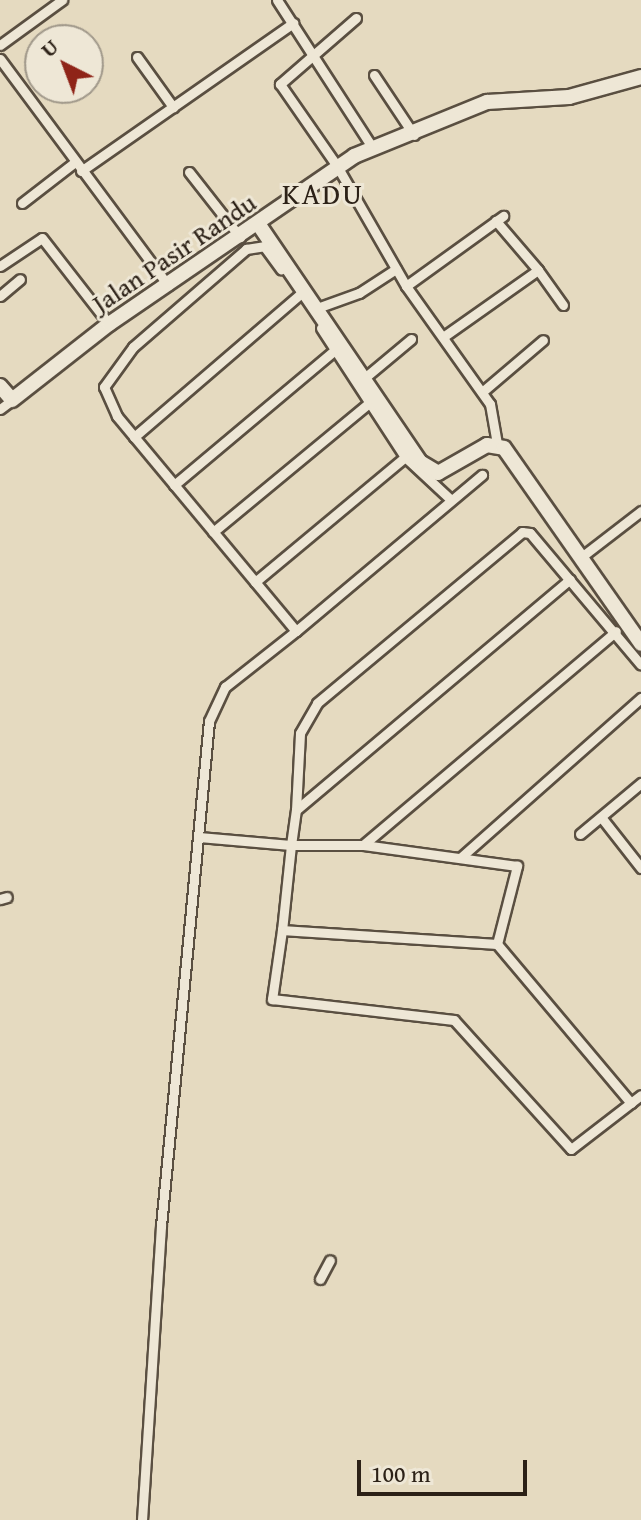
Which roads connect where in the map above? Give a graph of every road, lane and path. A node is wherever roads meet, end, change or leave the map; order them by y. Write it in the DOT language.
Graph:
graph roads {
  1 [pos="62,0"];
  2 [pos="277,0"];
  3 [pos="356,18"];
  4 [pos="293,23"];
  5 [pos="0,45"];
  6 [pos="313,52"];
  7 [pos="137,57"];
  8 [pos="0,59"];
  9 [pos="374,75"];
  10 [pos="641,77"];
  11 [pos="173,107"];
  12 [pos="414,135"];
  13 [pos="372,147"];
  14 [pos="75,162"];
  15 [pos="337,166"];
  16 [pos="81,171"];
  17 [pos="189,172"];
  18 [pos="22,203"];
  19 [pos="259,225"];
  20 [pos="240,237"];
  21 [pos="0,266"];
  22 [pos="396,269"];
  23 [pos="538,270"];
  24 [pos="20,279"];
  25 [pos="168,285"];
  26 [pos="406,286"];
  27 [pos="299,295"];
  28 [pos="0,296"];
  29 [pos="563,305"];
  30 [pos="317,308"];
  31 [pos="109,324"];
  32 [pos="443,337"];
  33 [pos="411,339"];
  34 [pos="543,340"];
  35 [pos="335,350"];
  36 [pos="362,380"];
  37 [pos="0,386"];
  38 [pos="482,392"];
  39 [pos="370,402"];
  40 [pos="6,405"];
  41 [pos="134,437"];
  42 [pos="497,443"];
  43 [pos="405,457"];
  44 [pos="482,475"];
  45 [pos="174,485"];
  46 [pos="450,499"];
  47 [pos="641,511"];
  48 [pos="213,532"];
  49 [pos="580,558"];
  50 [pos="570,579"];
  51 [pos="255,582"];
  52 [pos="296,631"];
  53 [pos="616,631"];
  54 [pos="641,644"];
  55 [pos="641,665"];
  56 [pos="641,698"];
  57 [pos="641,783"];
  58 [pos="296,810"];
  59 [pos="601,817"];
  60 [pos="580,834"];
  61 [pos="199,837"];
  62 [pos="291,845"];
  63 [pos="363,845"];
  64 [pos="637,856"];
  65 [pos="460,858"];
  66 [pos="641,868"];
  67 [pos="282,930"];
  68 [pos="497,944"];
  69 [pos="641,1095"];
  70 [pos="631,1103"];
  71 [pos="330,1260"];
  72 [pos="320,1279"];
  73 [pos="142,1520"];
  1 -- 5 [label="street"];
  2 -- 4 [label="street"];
  3 -- 6 [label="street"];
  4 -- 6 [label="street"];
  4 -- 11 [label="street"];
  6 -- 13 [label="street"];
  6 -- 15 [label="street"];
  7 -- 11 [label="street"];
  8 -- 14 [label="street"];
  9 -- 12 [label="street"];
  10 -- 12 [label="street, Jalan Pasir Randu"];
  11 -- 16 [label="street"];
  12 -- 13 [label="street, Jalan Pasir Randu"];
  13 -- 15 [label="street, Jalan Pasir Randu"];
  14 -- 16 [label="street"];
  14 -- 18 [label="street"];
  15 -- 19 [label="street, Jalan Pasir Randu"];
  15 -- 22 [label="street"];
  16 -- 25 [label="street"];
  17 -- 20 [label="street"];
  19 -- 20 [label="street, Jalan Pasir Randu"];
  19 -- 30 [label="street"];
  20 -- 25 [label="street, Jalan Pasir Randu"];
  21 -- 31 [label="street"];
  22 -- 26 [label="street"];
  22 -- 30 [label="street"];
  23 -- 26 [label="street"];
  23 -- 29 [label="street"];
  23 -- 32 [label="street"];
  24 -- 28 [label="street"];
  25 -- 31 [label="street, Jalan Pasir Randu"];
  26 -- 32 [label="street"];
  27 -- 35 [label="street"];
  27 -- 41 [label="street"];
  27 -- 41 [label="street"];
  30 -- 36 [label="street"];
  31 -- 40 [label="street, Jalan Pasir Randu"];
  32 -- 38 [label="street"];
  33 -- 36 [label="street"];
  34 -- 38 [label="street"];
  35 -- 39 [label="street"];
  35 -- 45 [label="street"];
  36 -- 42 [label="street"];
  37 -- 40 [label="street"];
  38 -- 42 [label="street"];
  39 -- 43 [label="street"];
  39 -- 48 [label="street"];
  41 -- 45 [label="street"];
  42 -- 49 [label="street"];
  43 -- 46 [label="street"];
  43 -- 51 [label="street"];
  44 -- 46 [label="street"];
  45 -- 48 [label="street"];
  46 -- 52 [label="street"];
  47 -- 49 [label="street"];
  48 -- 51 [label="street"];
  49 -- 54 [label="street"];
  50 -- 53 [label="street"];
  50 -- 58 [label="street"];
  50 -- 58 [label="street"];
  51 -- 52 [label="street"];
  52 -- 61 [label="street"];
  53 -- 55 [label="street"];
  53 -- 63 [label="street"];
  56 -- 65 [label="street"];
  57 -- 59 [label="street"];
  58 -- 62 [label="street"];
  59 -- 60 [label="street"];
  59 -- 64 [label="street"];
  61 -- 62 [label="street"];
  61 -- 73 [label="street"];
  62 -- 63 [label="street"];
  62 -- 67 [label="street"];
  63 -- 65 [label="street"];
  64 -- 66 [label="street"];
  65 -- 68 [label="street"];
  67 -- 68 [label="street"];
  67 -- 70 [label="street"];
  68 -- 70 [label="street"];
  69 -- 70 [label="street"];
  71 -- 72 [label="street"];
}
